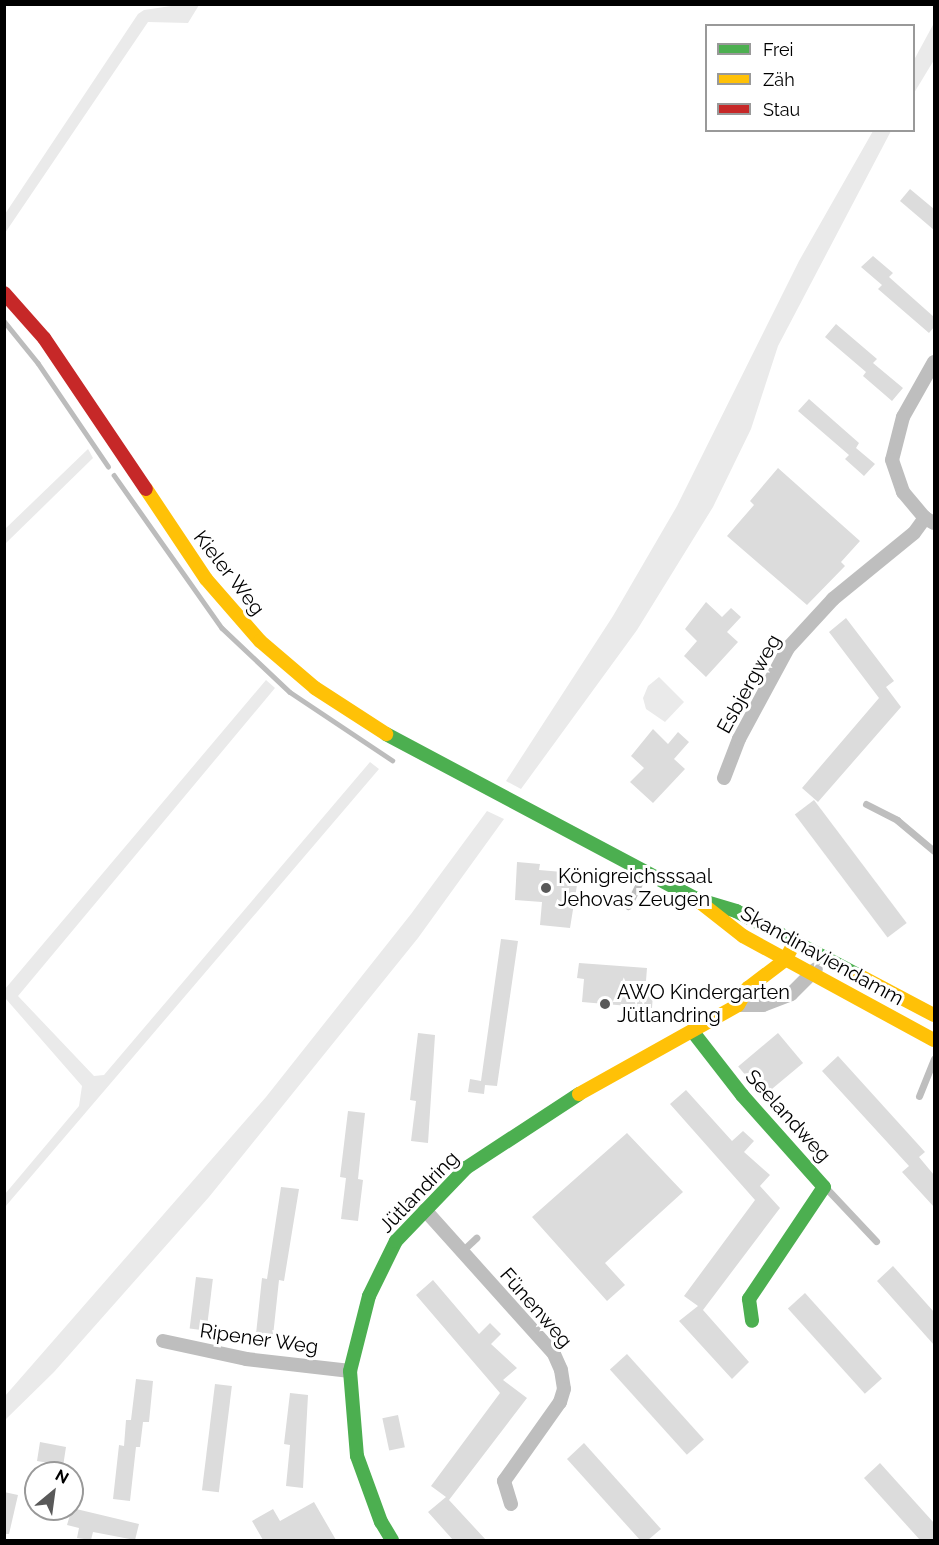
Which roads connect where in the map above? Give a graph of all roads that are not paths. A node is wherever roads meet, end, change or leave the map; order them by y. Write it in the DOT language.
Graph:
graph roads {
  1 [pos="4,292"];
  2 [pos="934,362"];
  3 [pos="930,521"];
  4 [pos="724,778"];
  5 [pos="501,794"];
  6 [pos="866,804"];
  7 [pos="934,851"];
  8 [pos="645,872"];
  9 [pos="696,899"];
  10 [pos="628,906"];
  11 [pos="795,942"];
  12 [pos="823,957"];
  13 [pos="785,960"];
  14 [pos="813,975"];
  15 [pos="738,1005"];
  16 [pos="934,1015"];
  17 [pos="693,1032"];
  18 [pos="934,1039"];
  19 [pos="934,1059"];
  20 [pos="919,1096"];
  21 [pos="824,1186"];
  22 [pos="424,1210"];
  23 [pos="476,1238"];
  24 [pos="876,1241"];
  25 [pos="462,1252"];
  26 [pos="752,1321"];
  27 [pos="163,1341"];
  28 [pos="350,1371"];
  29 [pos="511,1504"];
  30 [pos="392,1540"];
  1 -- 5 [label="street, Kieler Weg"];
  2 -- 3 [label="street"];
  3 -- 4 [label="street, Esbjergweg"];
  5 -- 8 [label="street, Skandinaviendamm"];
  6 -- 7 [label="lane"];
  8 -- 9 [label="street, Skandinaviendamm"];
  8 -- 10 [label="lane"];
  9 -- 11 [label="street, Skandinaviendamm"];
  9 -- 13 [label="street, Skandinaviendamm"];
  11 -- 12 [label="street, Skandinaviendamm"];
  11 -- 13 [label="street, Jütlandring"];
  12 -- 14 [label="street, Jütlandring"];
  12 -- 16 [label="street, Skandinaviendamm"];
  13 -- 14 [label="street, Skandinaviendamm"];
  13 -- 15 [label="street, Jütlandring"];
  14 -- 15 [label="street, Jütlandring"];
  14 -- 18 [label="street, Skandinaviendamm"];
  15 -- 17 [label="street, Jütlandring"];
  17 -- 21 [label="street, Seelandweg"];
  17 -- 22 [label="street, Jütlandring"];
  19 -- 20 [label="lane"];
  21 -- 24 [label="lane"];
  21 -- 26 [label="street, Seelandweg"];
  22 -- 25 [label="street, Fünenweg"];
  22 -- 28 [label="street, Jütlandring"];
  23 -- 25 [label="lane"];
  25 -- 29 [label="street, Fünenweg"];
  27 -- 28 [label="street, Ripener Weg"];
  28 -- 30 [label="street, Jütlandring"];
}
